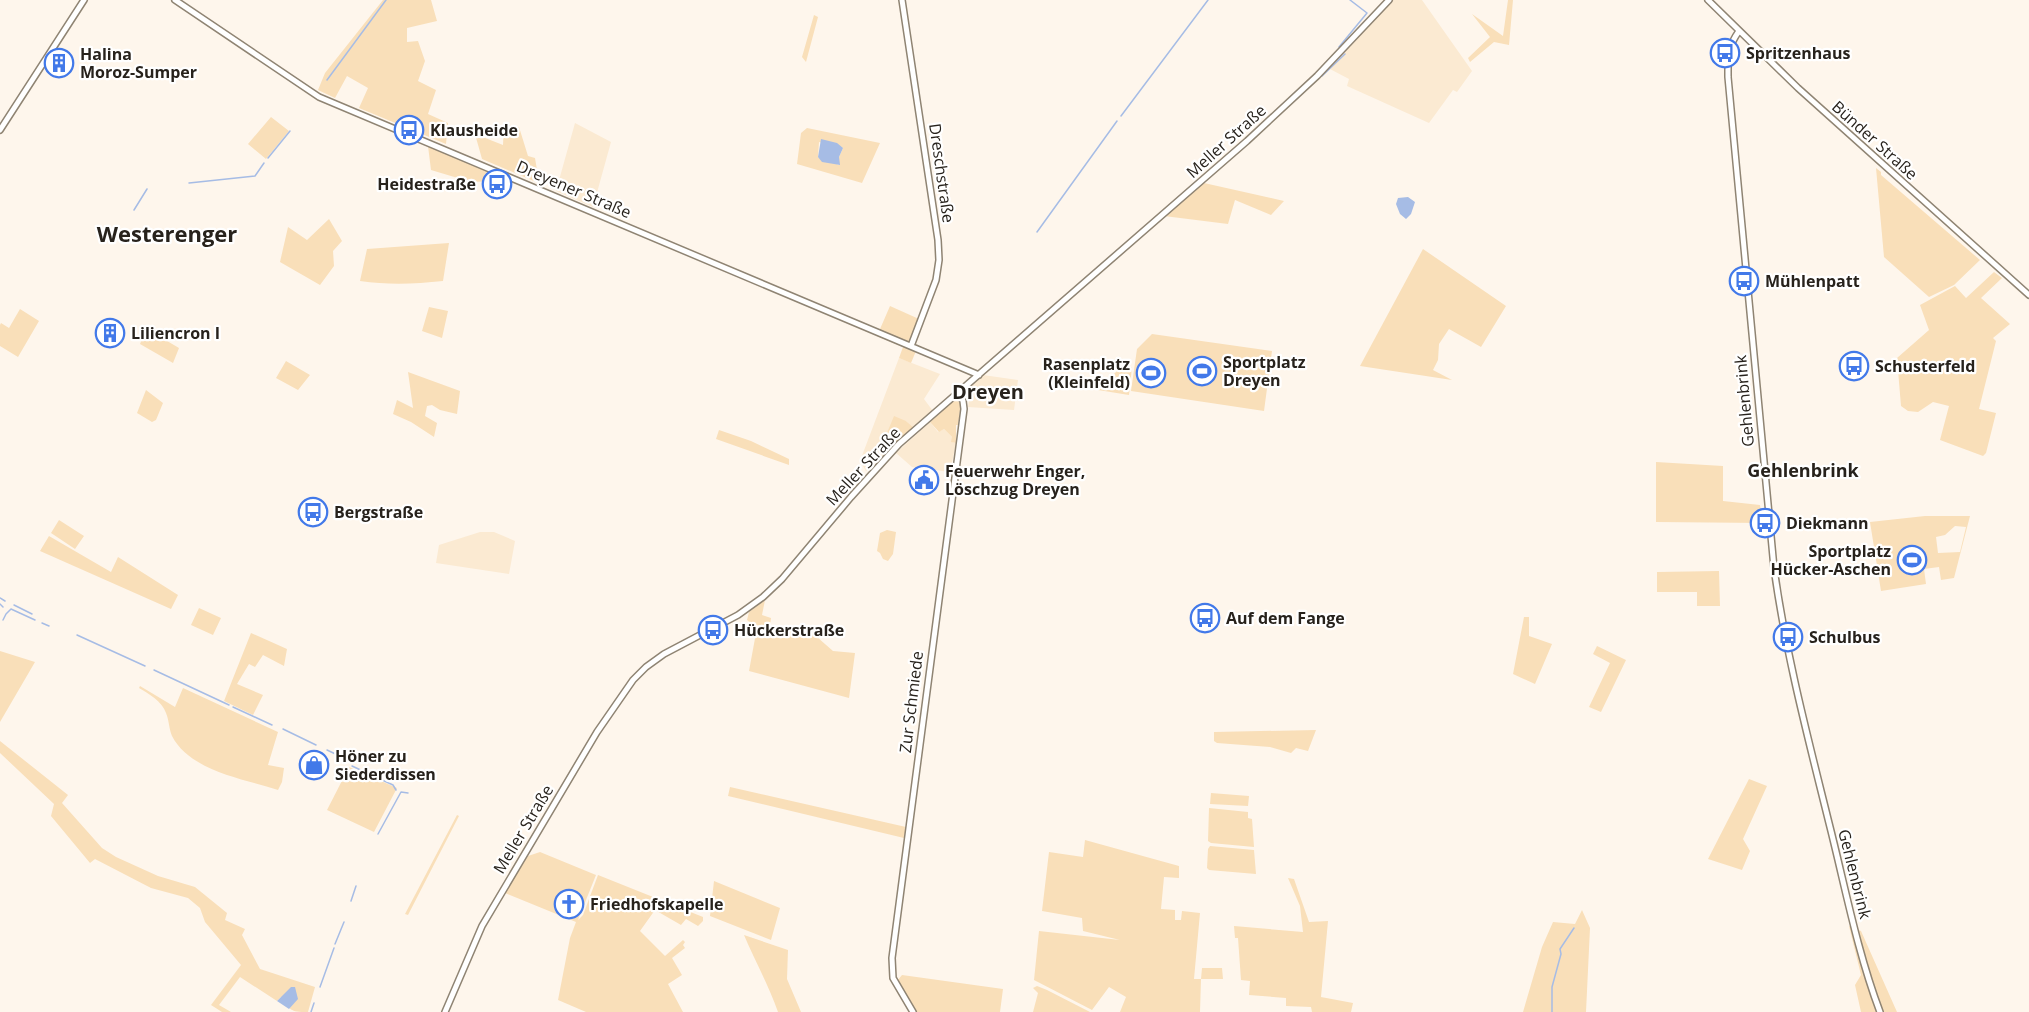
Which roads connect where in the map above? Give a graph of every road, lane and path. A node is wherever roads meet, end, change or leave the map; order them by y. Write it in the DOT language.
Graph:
graph roads {
  1 [pos="84,0"];
  2 [pos="175,0"];
  3 [pos="902,0"];
  4 [pos="1389,0"];
  5 [pos="1708,0"];
  6 [pos="1739,31"];
  7 [pos="0,129"];
  8 [pos="2029,295"];
  9 [pos="911,345"];
  10 [pos="978,375"];
  11 [pos="958,392"];
  12 [pos="446,1012"];
  13 [pos="913,1012"];
  14 [pos="1880,1012"];
  1 -- 7 [label="street"];
  2 -- 9 [label="street, Dreyener Straße"];
  3 -- 9 [label="street, Dreschstraße"];
  4 -- 10 [label="street, Meller Straße"];
  5 -- 6 [label="street, Bünder Straße"];
  6 -- 8 [label="street, Bünder Straße"];
  6 -- 14 [label="street, Gehlenbrink"];
  9 -- 10 [label="street, Dreyener Straße"];
  10 -- 11 [label="street, Meller Straße"];
  11 -- 12 [label="street, Meller Straße"];
  11 -- 13 [label="street, Zur Schmiede"];
}
